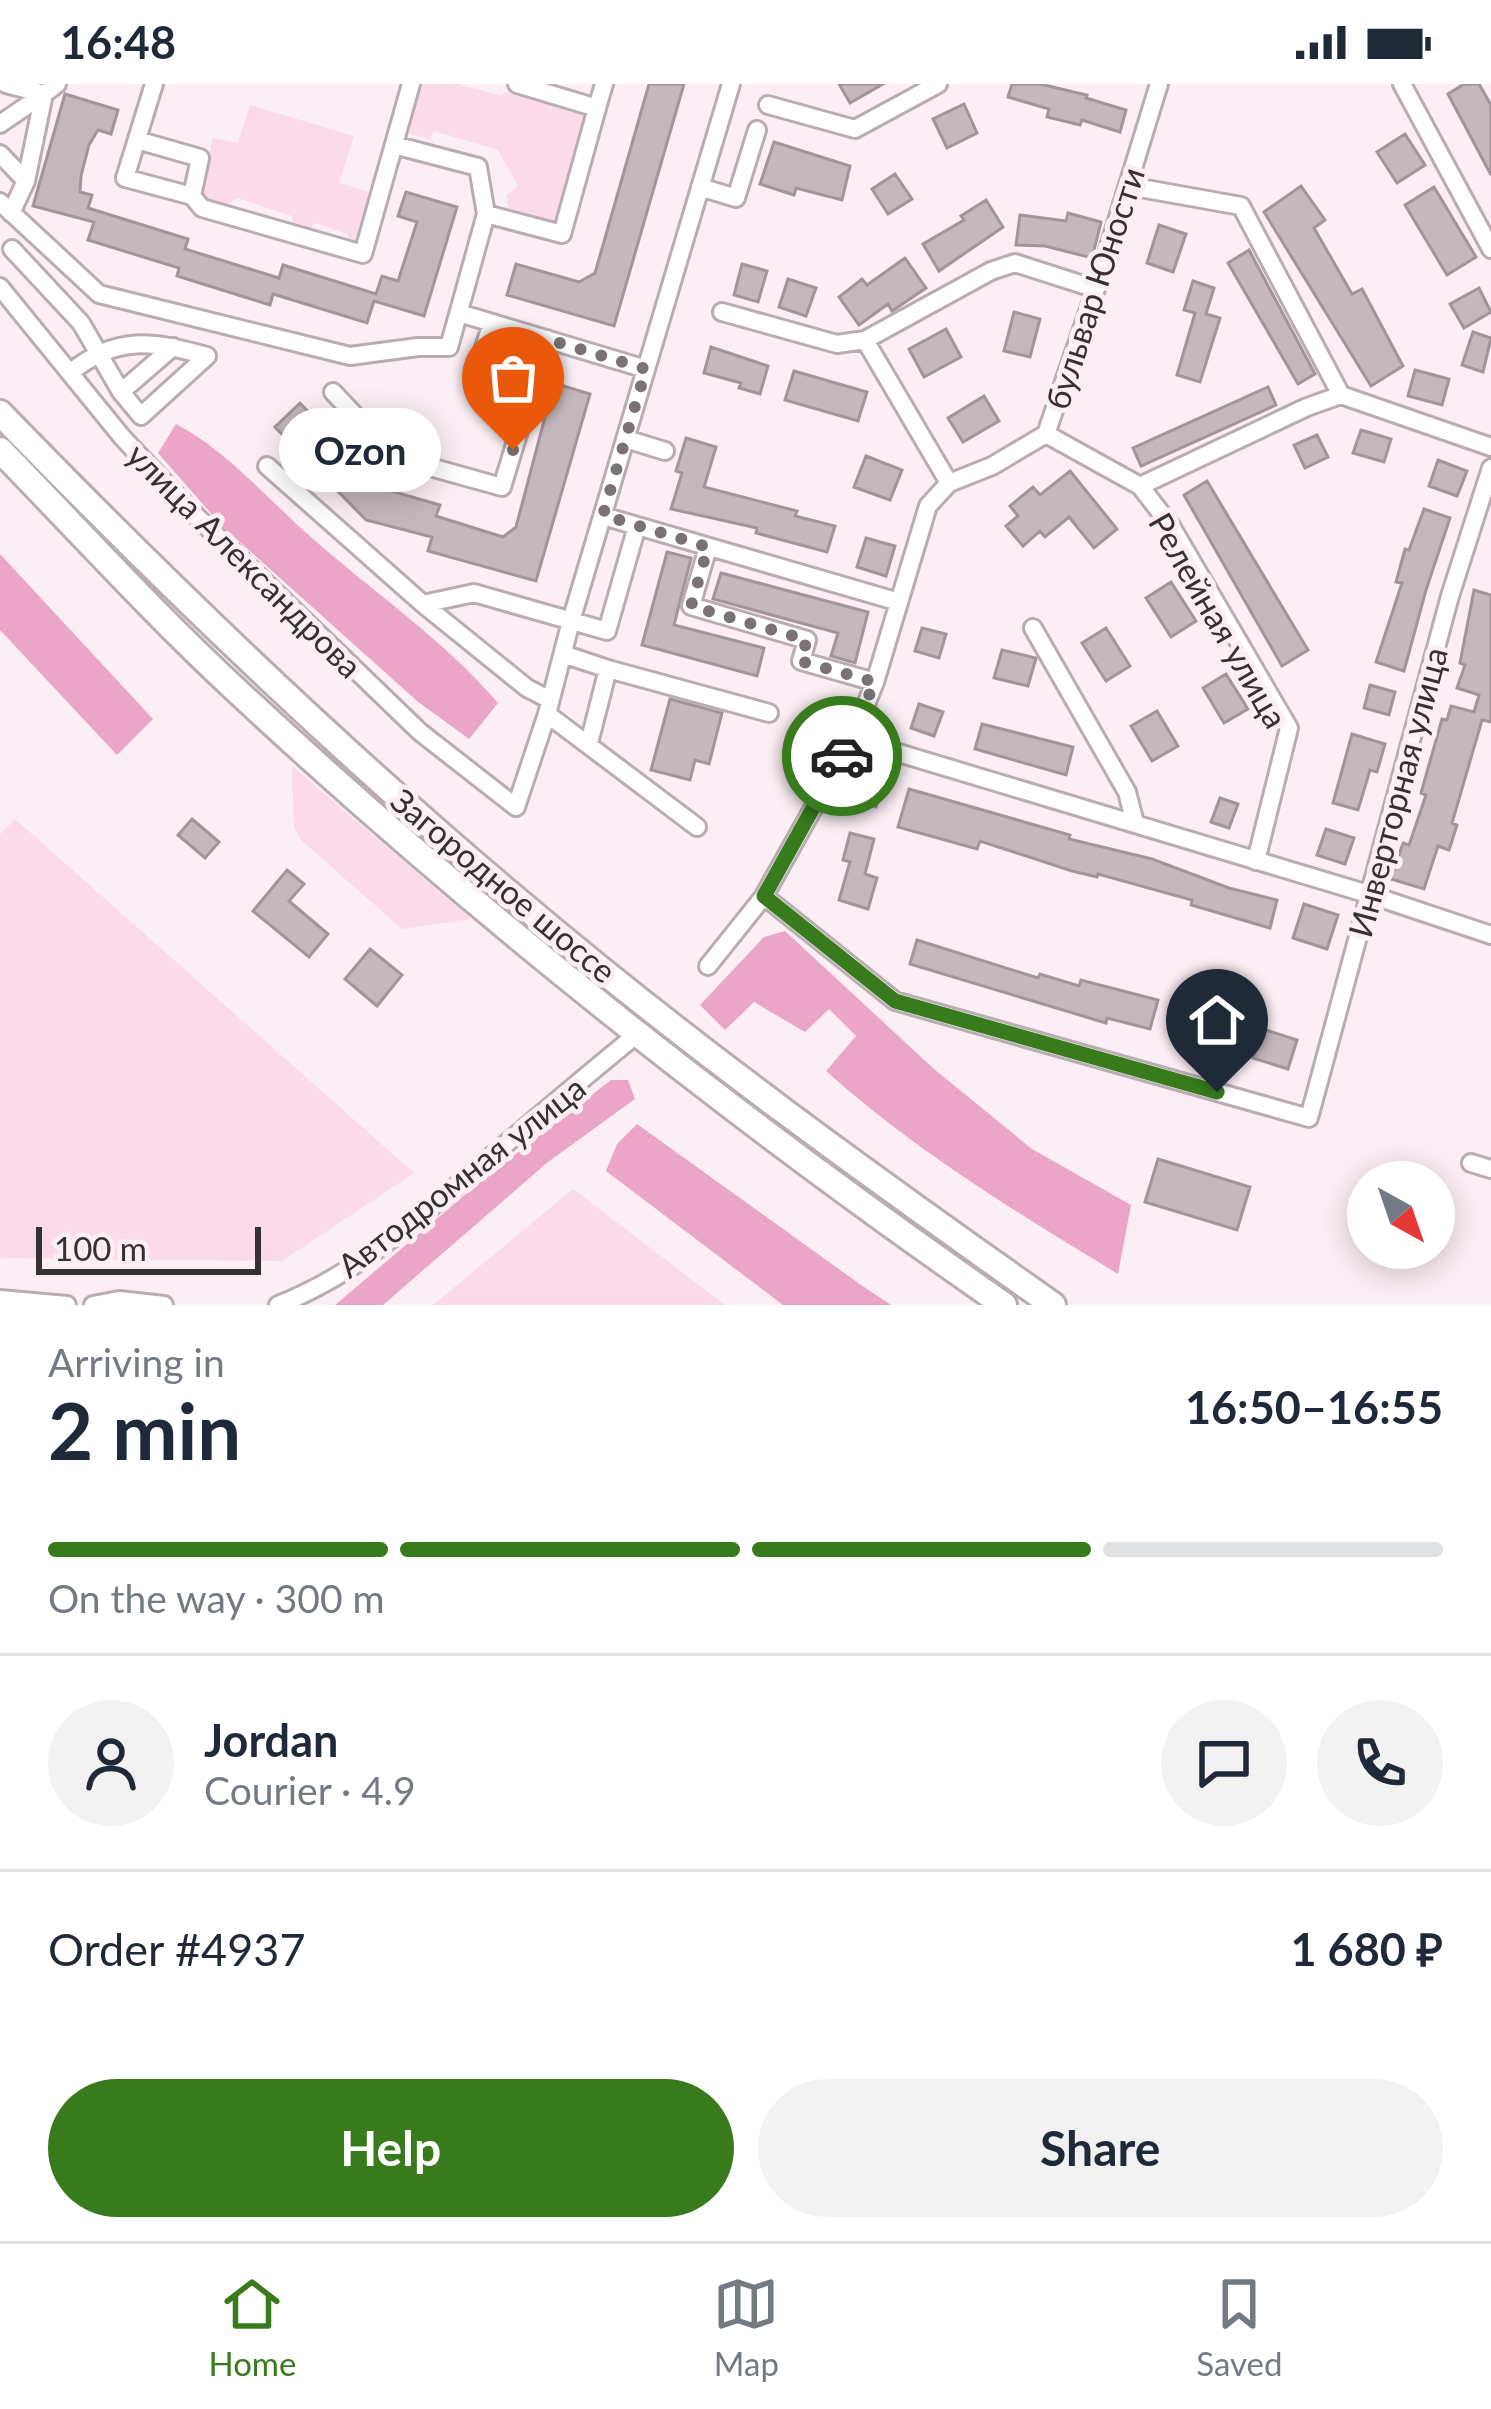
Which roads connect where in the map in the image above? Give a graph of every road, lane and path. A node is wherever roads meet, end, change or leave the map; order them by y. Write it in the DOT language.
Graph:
graph roads {
  1 [pos="7,84"];
  2 [pos="154,84"];
  3 [pos="411,84"];
  4 [pos="517,84"];
  5 [pos="604,84"];
  6 [pos="731,84"];
  7 [pos="938,84"];
  8 [pos="1402,84"];
  9 [pos="1156,85"];
  10 [pos="51,89"];
  11 [pos="768,105"];
  12 [pos="597,108"];
  13 [pos="0,124"];
  14 [pos="757,130"];
  15 [pos="137,140"];
  16 [pos="394,145"];
  17 [pos="0,154"];
  18 [pos="26,181"];
  19 [pos="1129,186"];
  20 [pos="700,187"];
  21 [pos="192,196"];
  22 [pos="6,208"];
  23 [pos="486,214"];
  24 [pos="13,249"];
  25 [pos="1491,249"];
  26 [pos="0,287"];
  27 [pos="1096,289"];
  28 [pos="722,312"];
  29 [pos="459,313"];
  30 [pos="492,323"];
  31 [pos="547,339"];
  32 [pos="865,340"];
  33 [pos="173,347"];
  34 [pos="96,352"];
  35 [pos="479,363"];
  36 [pos="646,369"];
  37 [pos="71,372"];
  38 [pos="122,392"];
  39 [pos="333,392"];
  40 [pos="1341,395"];
  41 [pos="0,413"];
  42 [pos="1046,434"];
  43 [pos="626,439"];
  44 [pos="1491,447"];
  45 [pos="0,449"];
  46 [pos="665,451"];
  47 [pos="267,466"];
  48 [pos="1491,468"];
  49 [pos="949,483"];
  50 [pos="1139,486"];
  51 [pos="603,515"];
  52 [pos="637,526"];
  53 [pos="708,547"];
  54 [pos="899,602"];
  55 [pos="423,604"];
  56 [pos="572,621"];
  57 [pos="1033,628"];
  58 [pos="563,654"];
  59 [pos="608,669"];
  60 [pos="875,682"];
  61 [pos="549,707"];
  62 [pos="769,712"];
  63 [pos="852,740"];
  64 [pos="589,743"];
  65 [pos="1135,824"];
  66 [pos="697,827"];
  67 [pos="1256,861"];
  68 [pos="1368,895"];
  69 [pos="764,896"];
  70 [pos="1491,935"];
  71 [pos="708,966"];
  72 [pos="636,1035"];
  73 [pos="1471,1163"];
  74 [pos="1491,1169"];
  75 [pos="0,1299"];
  76 [pos="67,1305"];
  77 [pos="93,1305"];
  78 [pos="164,1305"];
  79 [pos="278,1305"];
  80 [pos="1004,1305"];
  81 [pos="1053,1305"];
  1 -- 10 [label="street"];
  2 -- 15 [label="street"];
  3 -- 16 [label="street"];
  4 -- 12 [label="street"];
  5 -- 12 [label="street"];
  6 -- 20 [label="street"];
  7 -- 11 [label="street"];
  8 -- 25 [label="street"];
  9 -- 19 [label="street, бульвар Юности"];
  10 -- 13 [label="street"];
  10 -- 18 [label="street"];
  12 -- 23 [label="street"];
  14 -- 20 [label="street"];
  15 -- 21 [label="street"];
  15 -- 21 [label="street"];
  16 -- 21 [label="street"];
  16 -- 23 [label="street"];
  17 -- 18 [label="street"];
  18 -- 22 [label="street"];
  19 -- 27 [label="street, бульвар Юности"];
  19 -- 40 [label="street"];
  20 -- 36 [label="street"];
  22 -- 29 [label="street"];
  23 -- 29 [label="street"];
  24 -- 34 [label="street"];
  26 -- 37 [label="street, улица Александрова"];
  27 -- 32 [label="street"];
  27 -- 42 [label="street, бульвар Юности"];
  28 -- 32 [label="street"];
  29 -- 30 [label="street"];
  30 -- 31 [label="street"];
  30 -- 35 [label="street"];
  31 -- 36 [label="street"];
  31 -- 39 [label="street"];
  32 -- 49 [label="street"];
  33 -- 34 [label="street"];
  33 -- 38 [label="street"];
  33 -- 38 [label="street"];
  34 -- 37 [label="street"];
  34 -- 38 [label="street"];
  36 -- 43 [label="street"];
  37 -- 61 [label="street, улица Александрова"];
  40 -- 44 [label="street"];
  40 -- 50 [label="street"];
  41 -- 81 [label="highway, Загородное шоссе"];
  42 -- 49 [label="street, бульвар Юности"];
  42 -- 50 [label="street, Релейная улица"];
  43 -- 46 [label="street"];
  43 -- 51 [label="street"];
  45 -- 72 [label="highway, Загородное шоссе"];
  47 -- 55 [label="street"];
  48 -- 68 [label="street, Инверторная улица"];
  49 -- 54 [label="street"];
  50 -- 67 [label="street, Релейная улица"];
  51 -- 52 [label="street"];
  51 -- 56 [label="street"];
  52 -- 53 [label="street"];
  52 -- 56 [label="street"];
  53 -- 54 [label="street"];
  53 -- 60 [label="street"];
  54 -- 60 [label="street"];
  55 -- 56 [label="street"];
  55 -- 61 [label="street"];
  56 -- 58 [label="street"];
  57 -- 65 [label="street"];
  58 -- 59 [label="street"];
  58 -- 61 [label="street"];
  59 -- 62 [label="street"];
  59 -- 64 [label="street"];
  60 -- 63 [label="street"];
  61 -- 64 [label="street"];
  63 -- 65 [label="street"];
  63 -- 69 [label="street"];
  64 -- 66 [label="street"];
  65 -- 67 [label="street"];
  67 -- 68 [label="street"];
  68 -- 69 [label="street, Инверторная улица"];
  68 -- 70 [label="street"];
  69 -- 71 [label="street"];
  72 -- 79 [label="street, Автодромная улица"];
  72 -- 80 [label="highway, Загородное шоссе"];
  73 -- 74 [label="street"];
  75 -- 76 [label="street"];
  77 -- 78 [label="street"];
}
